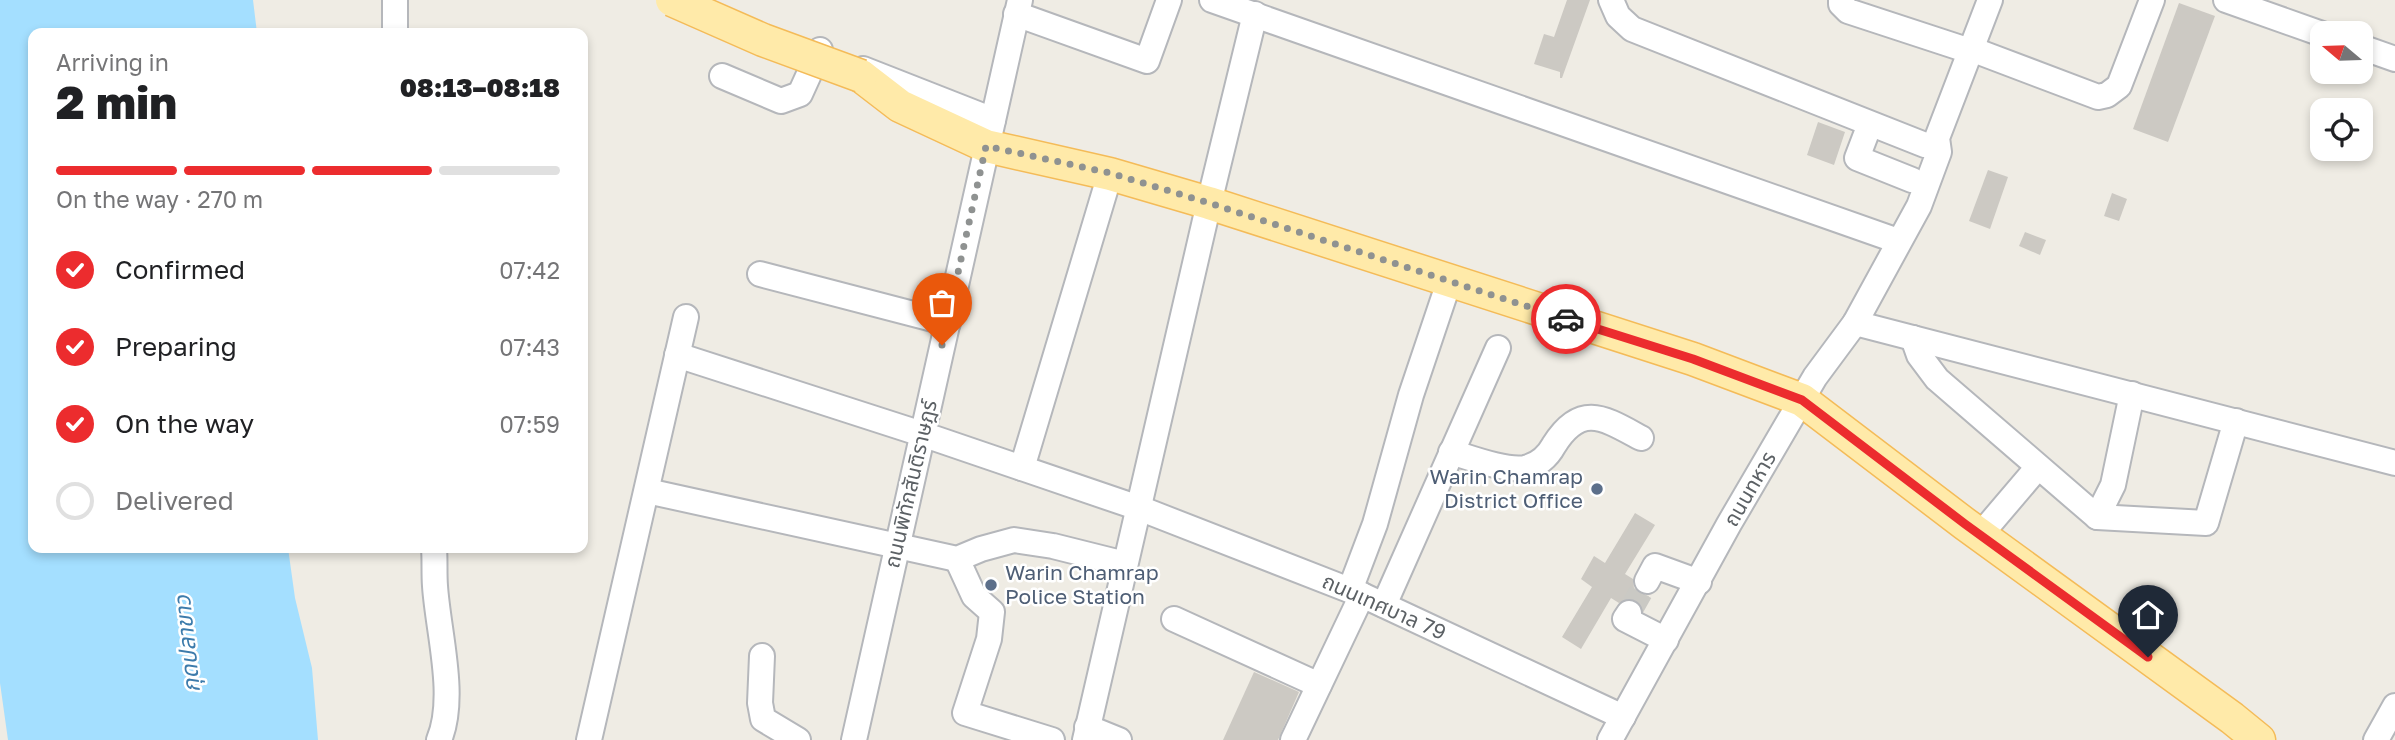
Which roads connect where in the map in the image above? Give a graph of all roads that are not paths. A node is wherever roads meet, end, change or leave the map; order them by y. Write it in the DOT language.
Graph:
graph roads {
  1 [pos="395,0"];
  2 [pos="672,0"];
  3 [pos="710,0"];
  4 [pos="1169,0"];
  5 [pos="1212,0"];
  6 [pos="1611,0"];
  7 [pos="1841,0"];
  8 [pos="1990,0"];
  9 [pos="2152,0"];
  10 [pos="2226,0"];
  11 [pos="1018,7"];
  12 [pos="1255,14"];
  13 [pos="395,28"];
  14 [pos="2310,30"];
  15 [pos="820,50"];
  16 [pos="1970,50"];
  17 [pos="2373,51"];
  18 [pos="2395,59"];
  19 [pos="722,76"];
  20 [pos="1870,124"];
  21 [pos="989,133"];
  22 [pos="1931,142"];
  23 [pos="1110,173"];
  24 [pos="1912,180"];
  25 [pos="1209,203"];
  26 [pos="1898,242"];
  27 [pos="760,274"];
  28 [pos="1449,282"];
  29 [pos="686,317"];
  30 [pos="948,323"];
  31 [pos="1855,323"];
  32 [pos="1913,338"];
  33 [pos="1497,348"];
  34 [pos="677,355"];
  35 [pos="2132,394"];
  36 [pos="1802,400"];
  37 [pos="2236,421"];
  38 [pos="922,434"];
  39 [pos="1641,438"];
  40 [pos="1451,452"];
  41 [pos="2395,463"];
  42 [pos="2038,467"];
  43 [pos="1022,468"];
  44 [pos="647,491"];
  45 [pos="1139,508"];
  46 [pos="2097,517"];
  47 [pos="1981,534"];
  48 [pos="897,547"];
  49 [pos="435,553"];
  50 [pos="957,559"];
  51 [pos="1125,564"];
  52 [pos="1647,581"];
  53 [pos="1699,582"];
  54 [pos="1366,597"];
  55 [pos="1629,613"];
  56 [pos="1174,619"];
  57 [pos="1666,640"];
  58 [pos="762,656"];
  59 [pos="1319,685"];
  60 [pos="2395,706"];
  61 [pos="1623,718"];
  62 [pos="1086,734"];
  63 [pos="439,740"];
  64 [pos="589,740"];
  65 [pos="798,740"];
  66 [pos="854,740"];
  67 [pos="1052,740"];
  68 [pos="1119,740"];
  69 [pos="1293,740"];
  70 [pos="1609,740"];
  71 [pos="2259,740"];
  72 [pos="2376,740"];
  1 -- 13 [label="street"];
  2 -- 21 [label="main road, bridge"];
  3 -- 15 [label="street"];
  4 -- 11 [label="street"];
  5 -- 12 [label="street"];
  6 -- 20 [label="street"];
  7 -- 16 [label="street"];
  8 -- 16 [label="street"];
  9 -- 16 [label="street"];
  10 -- 14 [label="street"];
  11 -- 21 [label="street, ถนนพิทักสันติราษฎร์"];
  12 -- 25 [label="street"];
  12 -- 26 [label="street"];
  15 -- 19 [label="street"];
  15 -- 21 [label="street"];
  16 -- 22 [label="street"];
  17 -- 18 [label="street"];
  20 -- 22 [label="street"];
  20 -- 24 [label="street"];
  21 -- 23 [label="main road"];
  21 -- 30 [label="street, ถนนพิทักสันติราษฎร์"];
  22 -- 24 [label="street"];
  22 -- 26 [label="street, ถนนทหาร"];
  23 -- 25 [label="main road"];
  23 -- 43 [label="street"];
  24 -- 26 [label="street"];
  25 -- 28 [label="main road"];
  25 -- 45 [label="street"];
  26 -- 31 [label="street, ถนนทหาร"];
  27 -- 30 [label="street"];
  28 -- 36 [label="main road"];
  28 -- 54 [label="street"];
  29 -- 34 [label="street"];
  30 -- 38 [label="street, ถนนพิทักสันติราษฎร์"];
  31 -- 32 [label="street"];
  31 -- 36 [label="street, ถนนทหาร"];
  32 -- 35 [label="street"];
  32 -- 42 [label="street"];
  33 -- 40 [label="street"];
  34 -- 38 [label="street, ถนนเทศบาล 79"];
  34 -- 44 [label="street"];
  35 -- 37 [label="street"];
  35 -- 46 [label="street"];
  36 -- 47 [label="main road"];
  36 -- 53 [label="street, ถนนทหาร"];
  37 -- 41 [label="street"];
  37 -- 46 [label="street"];
  38 -- 43 [label="street, ถนนเทศบาล 79"];
  38 -- 48 [label="street, ถนนพิทักสันติราษฎร์"];
  39 -- 40 [label="street"];
  40 -- 54 [label="street"];
  42 -- 46 [label="street"];
  42 -- 47 [label="street"];
  43 -- 45 [label="street, ถนนเทศบาล 79"];
  44 -- 48 [label="street"];
  44 -- 64 [label="street"];
  45 -- 51 [label="street"];
  45 -- 54 [label="street, ถนนเทศบาล 79"];
  47 -- 71 [label="main road"];
  48 -- 50 [label="street"];
  48 -- 66 [label="street, ถนนพิทักสันติราษฎร์"];
  49 -- 63 [label="street"];
  50 -- 51 [label="street"];
  50 -- 67 [label="street"];
  51 -- 62 [label="street"];
  52 -- 53 [label="street"];
  53 -- 57 [label="street, ถนนทหาร"];
  54 -- 59 [label="street"];
  54 -- 61 [label="street, ถนนเทศบาล 79"];
  55 -- 57 [label="street"];
  56 -- 59 [label="street"];
  57 -- 61 [label="street, ถนนทหาร"];
  58 -- 65 [label="street"];
  59 -- 69 [label="street"];
  60 -- 72 [label="street"];
  61 -- 70 [label="street, ถนนทหาร"];
  62 -- 68 [label="street"];
}
